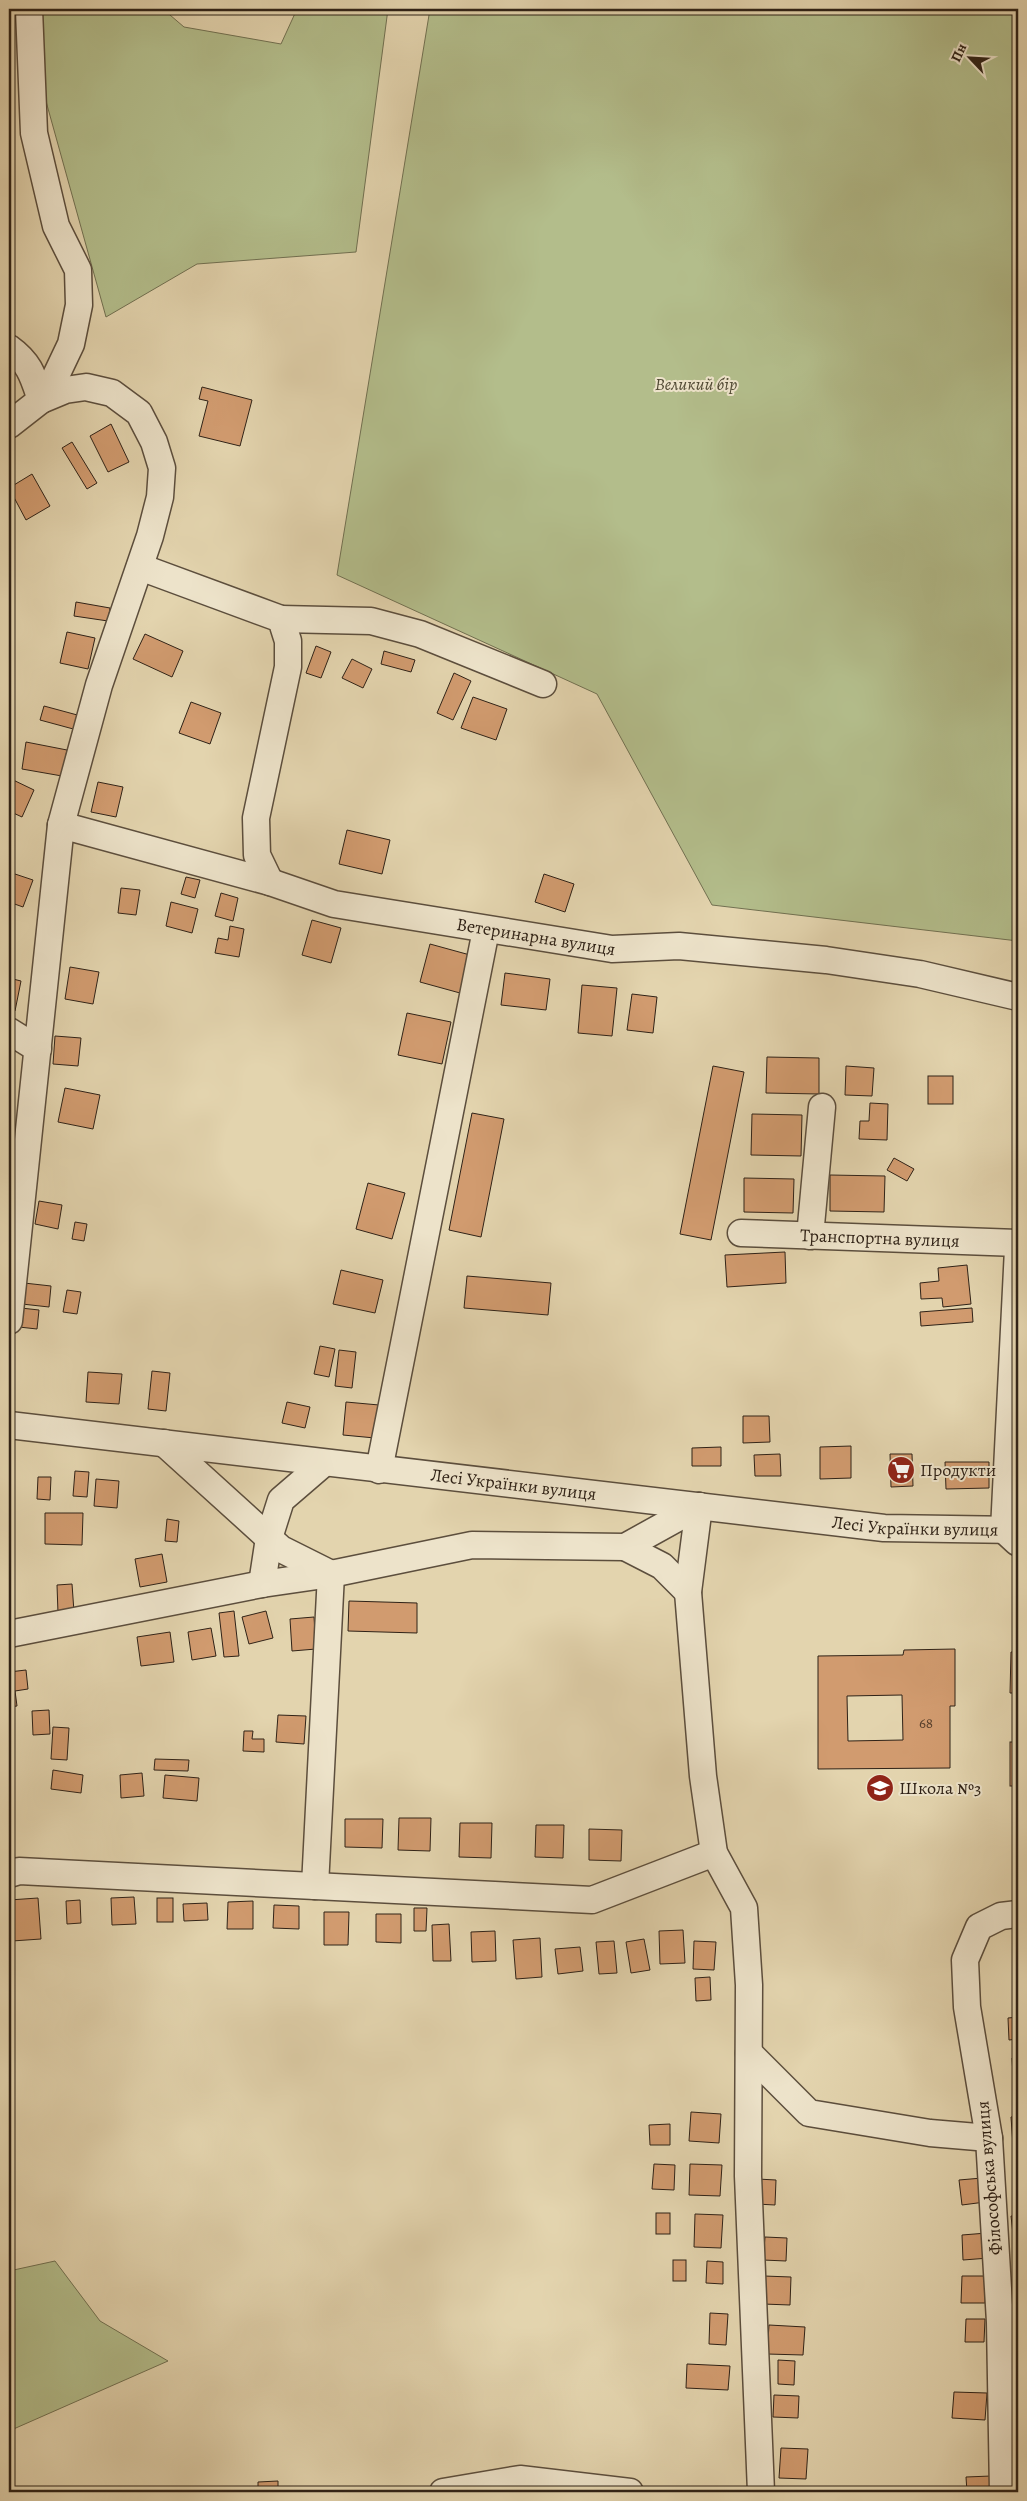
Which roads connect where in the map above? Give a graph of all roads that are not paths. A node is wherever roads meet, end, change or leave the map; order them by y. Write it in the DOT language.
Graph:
graph roads {
  1 [pos="29,9"];
  2 [pos="9,348"];
  3 [pos="41,400"];
  4 [pos="9,425"];
  5 [pos="140,567"];
  6 [pos="281,619"];
  7 [pos="543,684"];
  8 [pos="61,825"];
  9 [pos="270,882"];
  10 [pos="486,930"];
  11 [pos="1017,998"];
  12 [pos="9,1031"];
  13 [pos="38,1049"];
  14 [pos="822,1107"];
  15 [pos="741,1233"];
  16 [pos="810,1236"];
  17 [pos="1018,1243"];
  18 [pos="1018,1249"];
  19 [pos="9,1321"];
  20 [pos="9,1425"];
  21 [pos="164,1443"];
  22 [pos="324,1463"];
  23 [pos="379,1470"];
  24 [pos="699,1506"];
  25 [pos="1014,1534"];
  26 [pos="269,1538"];
  27 [pos="625,1547"];
  28 [pos="331,1574"];
  29 [pos="262,1584"];
  30 [pos="688,1592"];
  31 [pos="9,1634"];
  32 [pos="714,1853"];
  33 [pos="9,1874"];
  34 [pos="315,1886"];
  35 [pos="1018,1914"];
  36 [pos="749,2053"];
  37 [pos="989,2138"];
  38 [pos="443,2492"];
  39 [pos="630,2492"];
  40 [pos="761,2492"];
  41 [pos="1003,2492"];
  1 -- 3 [label="street"];
  2 -- 3 [label="street"];
  3 -- 4 [label="street"];
  3 -- 5 [label="street"];
  5 -- 6 [label="street"];
  5 -- 8 [label="street"];
  6 -- 7 [label="street"];
  6 -- 9 [label="street"];
  8 -- 9 [label="street, Ветеринарна вулиця"];
  8 -- 13 [label="street"];
  9 -- 10 [label="street, Ветеринарна вулиця"];
  10 -- 11 [label="street, Ветеринарна вулиця"];
  10 -- 23 [label="street"];
  12 -- 13 [label="street"];
  13 -- 19 [label="street"];
  14 -- 16 [label="street"];
  15 -- 16 [label="street, Транспортна вулиця"];
  16 -- 17 [label="street, Транспортна вулиця"];
  18 -- 25 [label="street"];
  20 -- 21 [label="street, Лесі Українки вулиця"];
  21 -- 22 [label="street, Лесі Українки вулиця"];
  21 -- 26 [label="street"];
  22 -- 23 [label="street, Лесі Українки вулиця"];
  22 -- 26 [label="street"];
  23 -- 24 [label="street, Лесі Українки вулиця"];
  24 -- 25 [label="street, Лесі Українки вулиця"];
  24 -- 27 [label="street"];
  24 -- 30 [label="street"];
  26 -- 28 [label="street"];
  26 -- 29 [label="street"];
  27 -- 28 [label="street"];
  27 -- 30 [label="street"];
  28 -- 29 [label="street"];
  28 -- 34 [label="street"];
  29 -- 31 [label="street"];
  30 -- 32 [label="street"];
  32 -- 34 [label="street"];
  32 -- 36 [label="street"];
  33 -- 34 [label="street"];
  35 -- 37 [label="street, Філософська вулиця"];
  36 -- 37 [label="street"];
  36 -- 40 [label="street"];
  37 -- 41 [label="street, Філософська вулиця"];
  38 -- 39 [label="street"];
}
